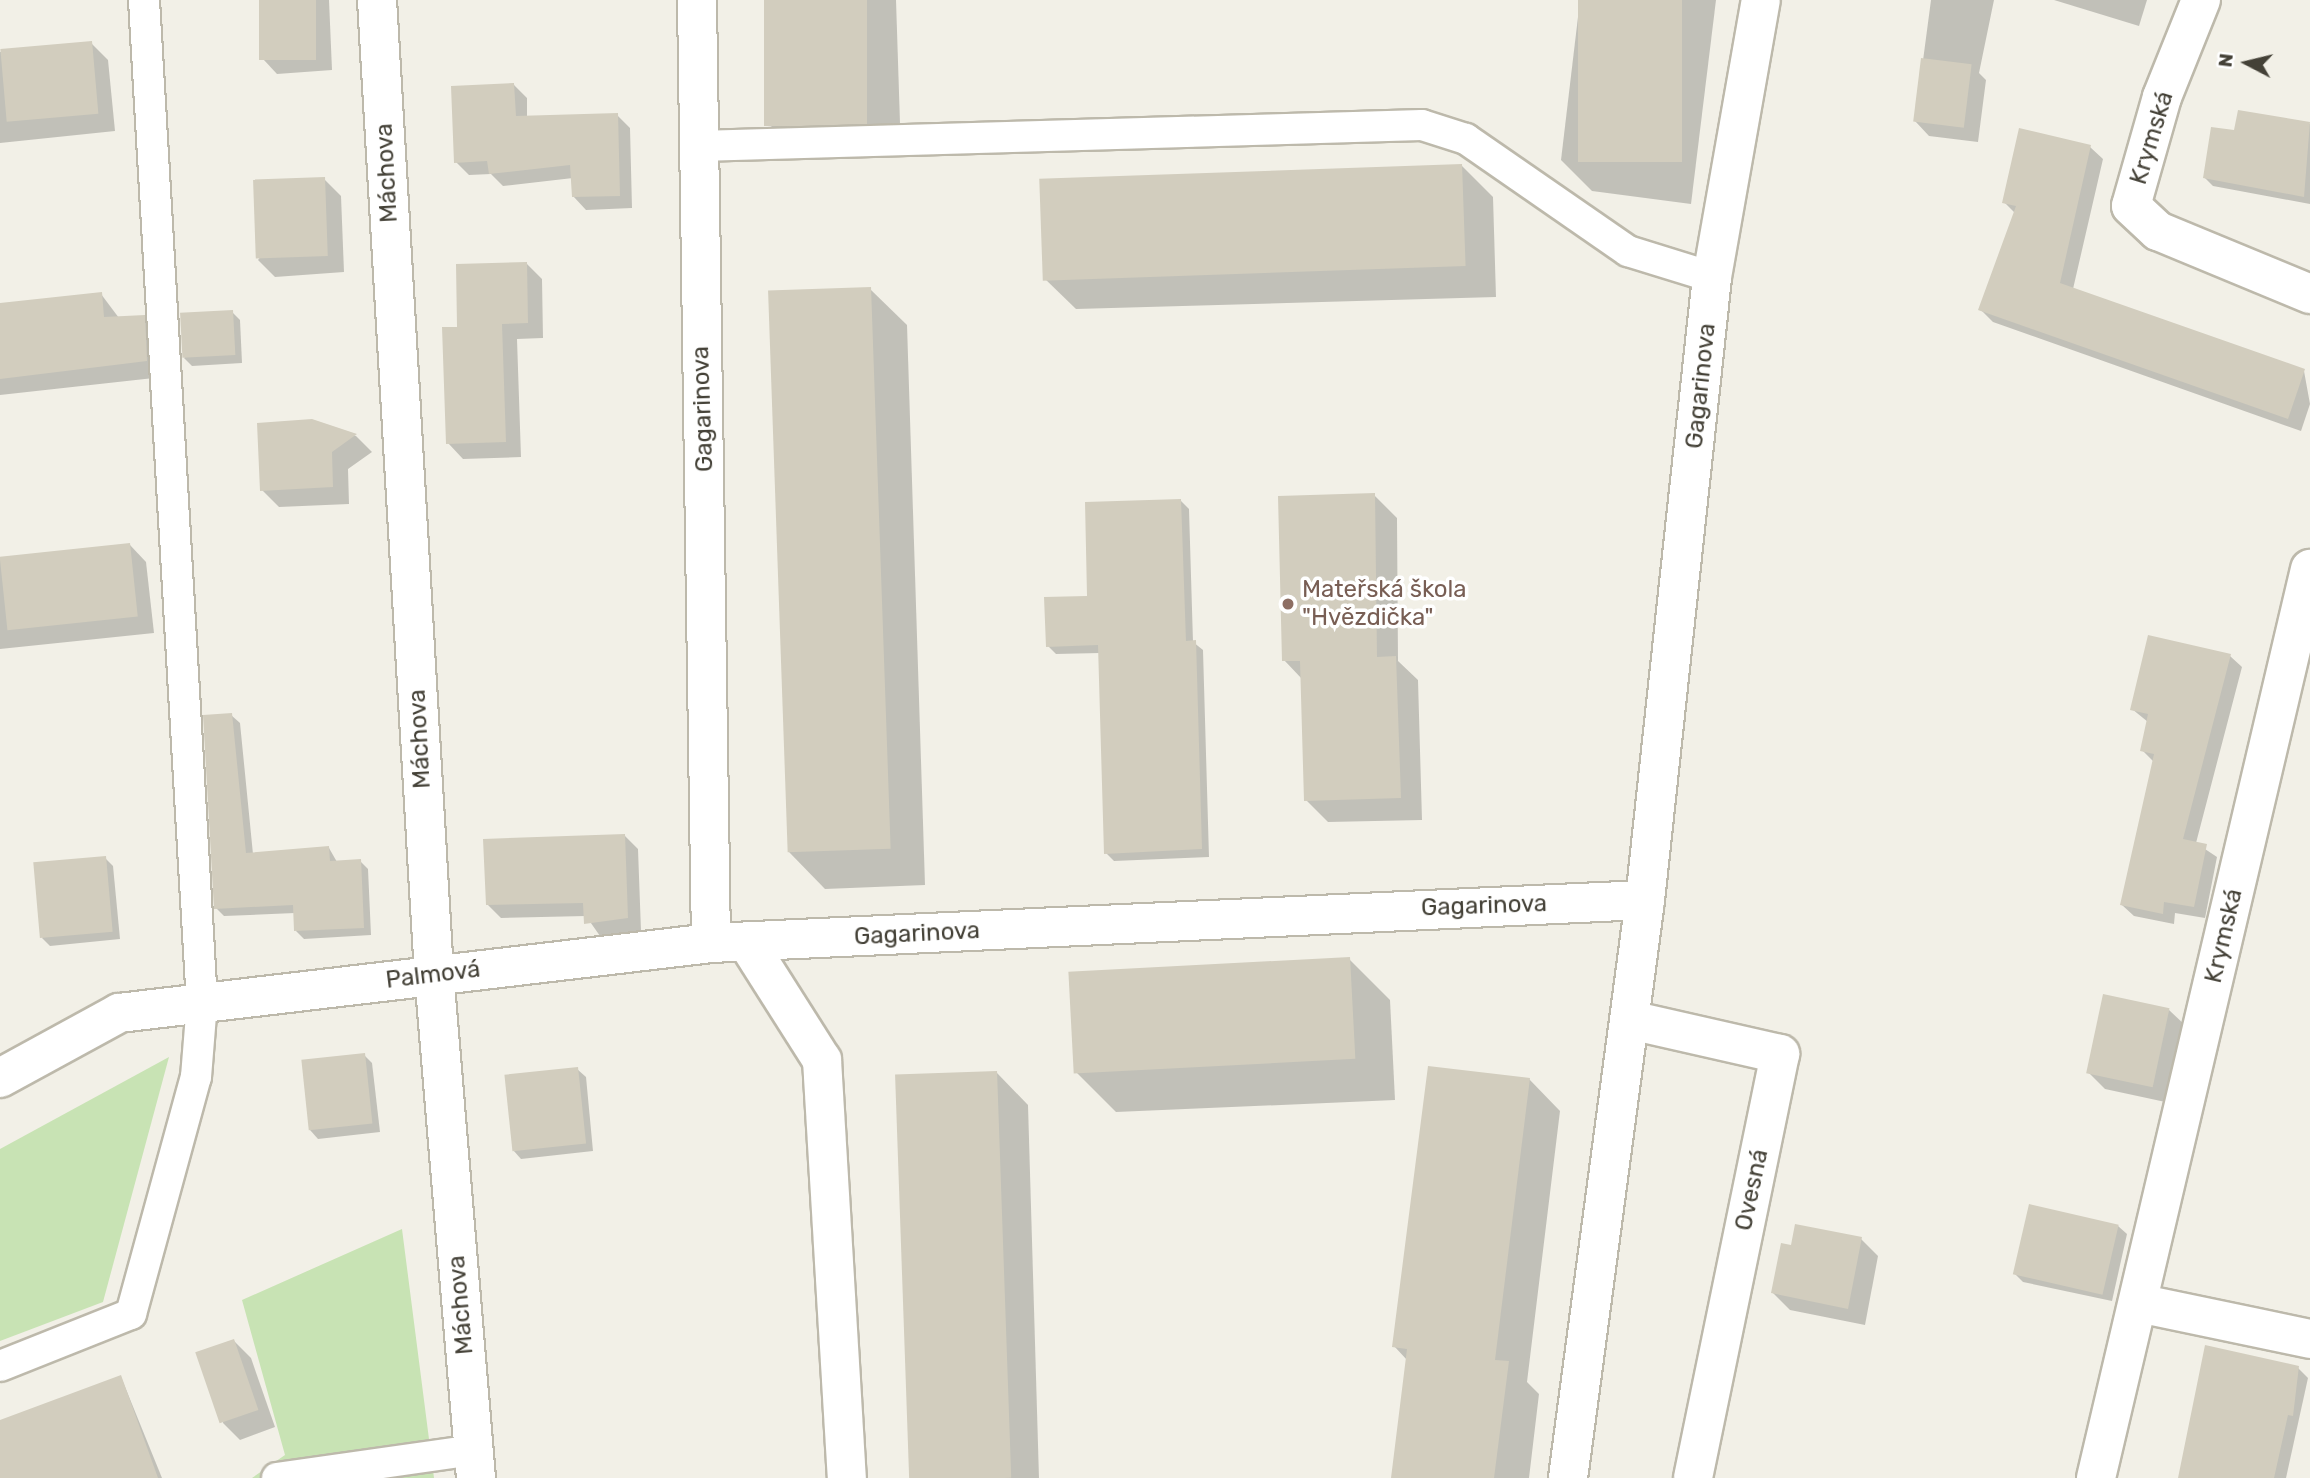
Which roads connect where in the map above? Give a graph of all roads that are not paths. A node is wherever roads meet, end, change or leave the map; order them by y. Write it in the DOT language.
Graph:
graph roads {
  1 [pos="144,0"];
  2 [pos="377,0"];
  3 [pos="697,0"];
  4 [pos="1761,0"];
  5 [pos="2201,0"];
  6 [pos="699,146"];
  7 [pos="1712,276"];
  8 [pos="2310,294"];
  9 [pos="2310,569"];
  10 [pos="1645,900"];
  11 [pos="729,943"];
  12 [pos="434,974"];
  13 [pos="202,1003"];
  14 [pos="1630,1020"];
  15 [pos="0,1079"];
  16 [pos="2138,1303"];
  17 [pos="2310,1339"];
  18 [pos="0,1366"];
  19 [pos="474,1464"];
  20 [pos="277,1478"];
  21 [pos="847,1478"];
  22 [pos="1568,1478"];
  23 [pos="1693,1478"];
  24 [pos="2096,1478"];
  1 -- 13 [label="lane"];
  2 -- 12 [label="street, Máchova"];
  3 -- 6 [label="street, Gagarinova"];
  4 -- 7 [label="street, Gagarinova"];
  5 -- 8 [label="street, Krymská"];
  6 -- 7 [label="lane"];
  6 -- 11 [label="street, Gagarinova"];
  7 -- 10 [label="street, Gagarinova"];
  9 -- 16 [label="street, Krymská"];
  10 -- 11 [label="street, Gagarinova"];
  10 -- 14 [label="street, Gagarinova"];
  11 -- 12 [label="street, Palmová"];
  11 -- 21 [label="street"];
  12 -- 13 [label="street, Palmová"];
  12 -- 19 [label="street, Máchova"];
  13 -- 15 [label="street, Palmová"];
  13 -- 18 [label="lane"];
  14 -- 22 [label="street, Gagarinova"];
  14 -- 23 [label="street, Ovesná"];
  16 -- 17 [label="street"];
  16 -- 24 [label="street, Krymská"];
  19 -- 20 [label="lane"];
}
